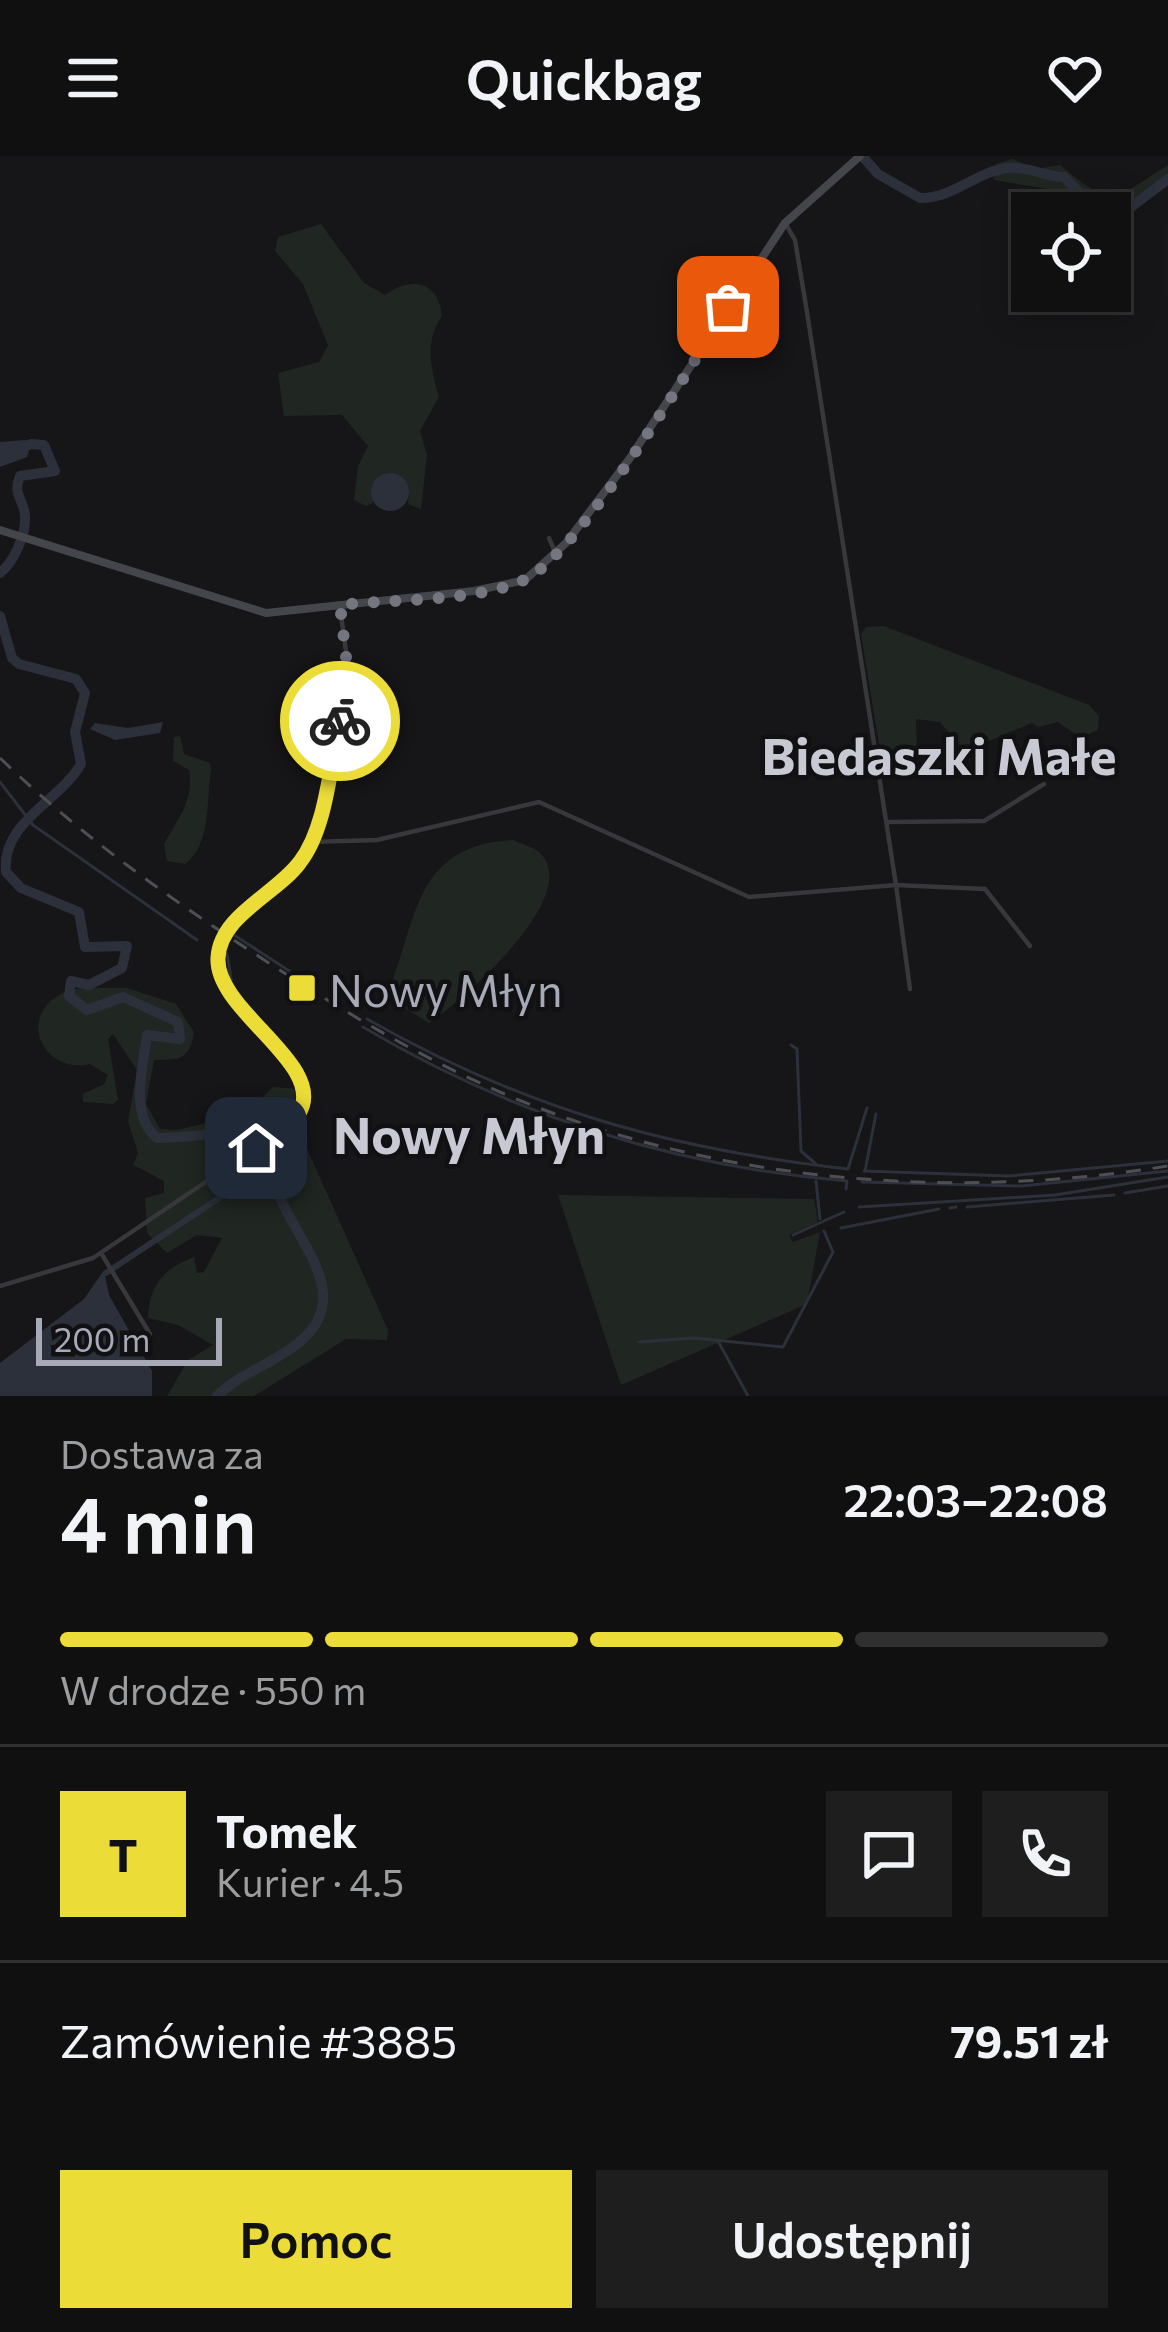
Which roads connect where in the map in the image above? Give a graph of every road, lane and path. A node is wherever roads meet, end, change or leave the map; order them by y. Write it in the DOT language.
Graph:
graph roads {
  1 [pos="858,158"];
  2 [pos="785,223"];
  3 [pos="1,530"];
  4 [pos="549,538"];
  5 [pos="556,554"];
  6 [pos="340,605"];
  7 [pos="1044,784"];
  8 [pos="887,822"];
  9 [pos="311,842"];
  10 [pos="896,884"];
  11 [pos="1030,946"];
  12 [pos="910,989"];
  13 [pos="100,1253"];
  14 [pos="0,1286"];
  15 [pos="150,1334"];
  1 -- 2 [label="main road"];
  2 -- 5 [label="main road"];
  2 -- 8 [label="street"];
  3 -- 6 [label="main road"];
  4 -- 5 [label="street"];
  5 -- 6 [label="main road"];
  6 -- 9 [label="street"];
  7 -- 8 [label="street"];
  8 -- 10 [label="street"];
  9 -- 10 [label="street"];
  9 -- 13 [label="street"];
  10 -- 11 [label="street"];
  10 -- 12 [label="street"];
  13 -- 14 [label="street"];
  13 -- 15 [label="street"];
}
